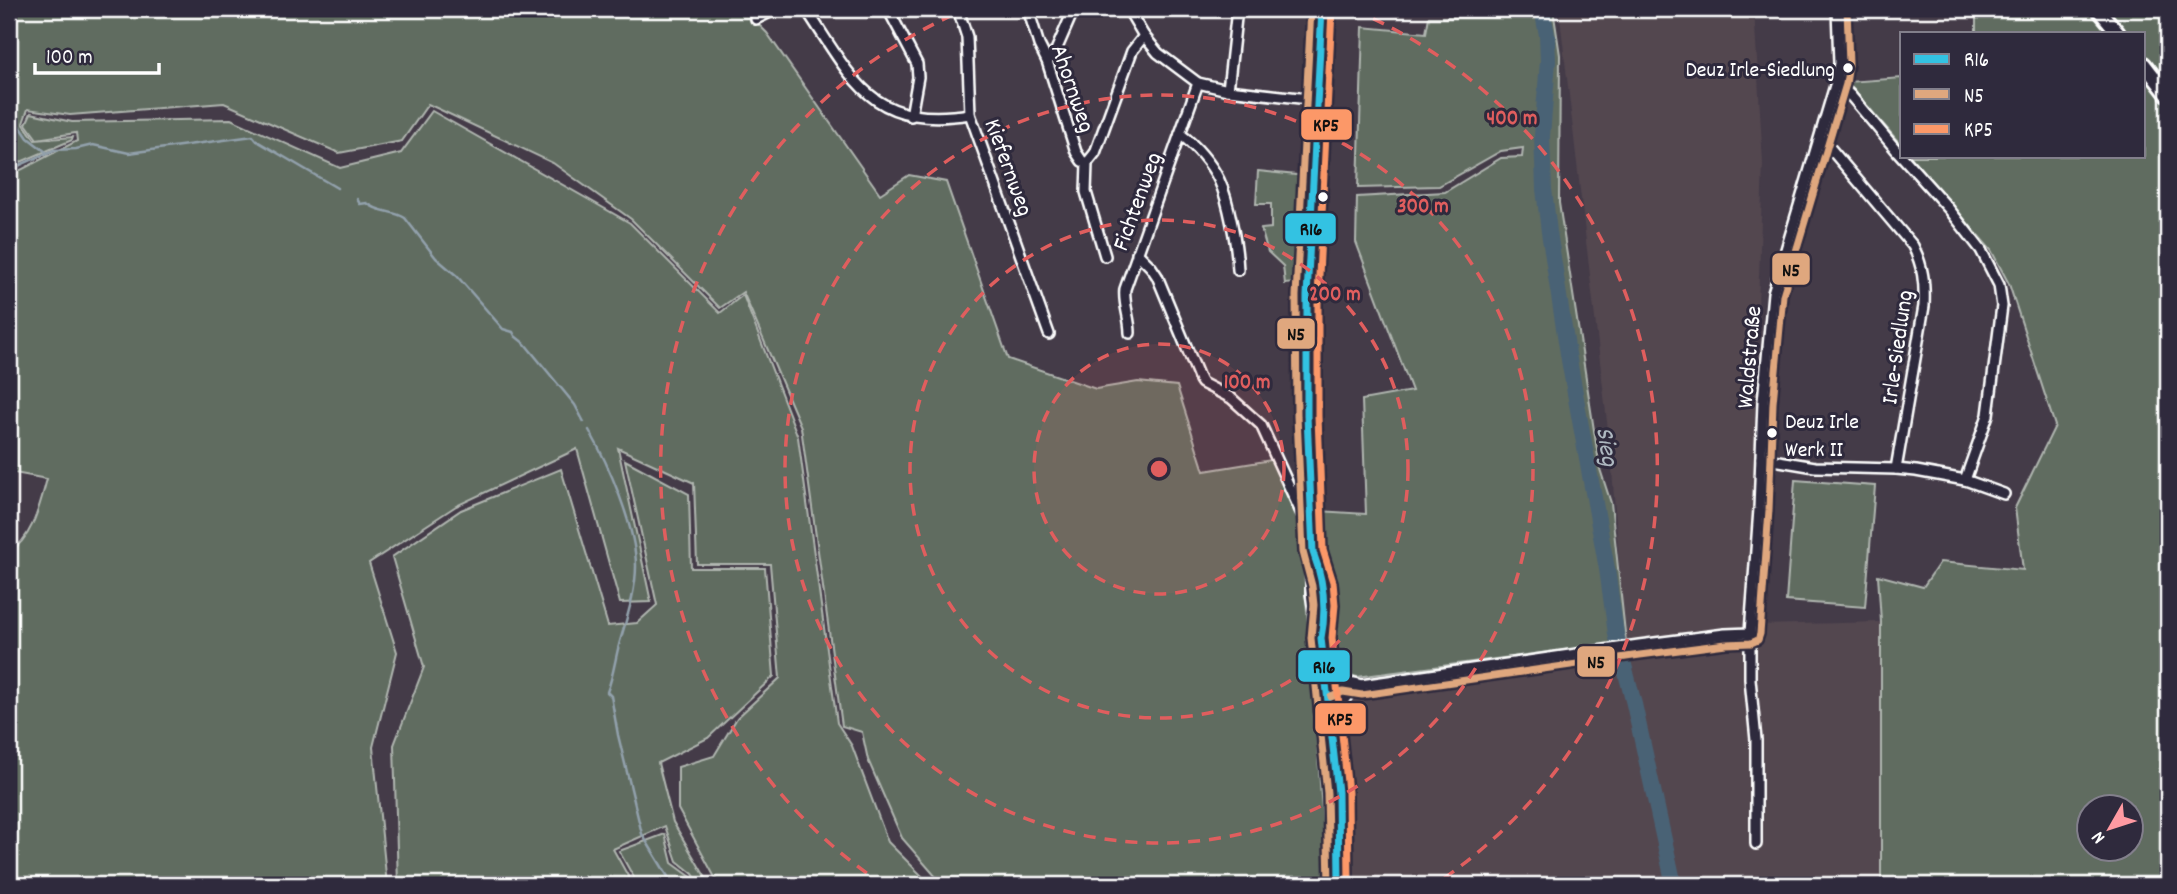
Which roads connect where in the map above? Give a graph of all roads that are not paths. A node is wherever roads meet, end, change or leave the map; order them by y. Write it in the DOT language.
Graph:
graph roads {
  1 [pos="776,9"];
  2 [pos="806,9"];
  3 [pos="888,9"];
  4 [pos="958,9"];
  5 [pos="1028,9"];
  6 [pos="1074,9"];
  7 [pos="1128,9"];
  8 [pos="1237,9"];
  9 [pos="1322,9"];
  10 [pos="1837,9"];
  11 [pos="2098,9"];
  12 [pos="756,19"];
  13 [pos="2117,32"];
  14 [pos="1144,36"];
  15 [pos="1047,61"];
  16 [pos="2146,67"];
  17 [pos="1836,82"];
  18 [pos="1198,83"];
  19 [pos="1228,90"];
  20 [pos="2168,95"];
  21 [pos="1317,100"];
  22 [pos="970,114"];
  23 [pos="911,116"];
  24 [pos="1180,134"];
  25 [pos="1819,141"];
  26 [pos="1900,154"];
  27 [pos="1903,158"];
  28 [pos="1087,163"];
  29 [pos="1137,253"];
  30 [pos="1105,256"];
  31 [pos="1238,270"];
  32 [pos="1130,333"];
  33 [pos="1049,334"];
  34 [pos="1760,458"];
  35 [pos="1896,469"];
  36 [pos="1965,480"];
  37 [pos="2004,494"];
  38 [pos="1312,527"];
  39 [pos="1751,633"];
  40 [pos="1356,687"];
  41 [pos="1326,688"];
  42 [pos="1331,740"];
  43 [pos="1756,844"];
  44 [pos="1339,885"];
  1 -- 12 [label="street"];
  2 -- 23 [label="street"];
  3 -- 23 [label="street"];
  4 -- 22 [label="street, Kiefernweg"];
  5 -- 15 [label="street, Ahornweg"];
  6 -- 15 [label="street"];
  7 -- 14 [label="street"];
  8 -- 19 [label="street"];
  9 -- 21 [label="main road"];
  10 -- 17 [label="street, Waldstraße"];
  11 -- 13 [label="main road"];
  14 -- 18 [label="street"];
  14 -- 28 [label="street"];
  15 -- 28 [label="street, Ahornweg"];
  16 -- 20 [label="main road"];
  17 -- 25 [label="street, Waldstraße"];
  17 -- 26 [label="street"];
  18 -- 19 [label="street"];
  18 -- 24 [label="street, Fichtenweg"];
  19 -- 21 [label="street"];
  21 -- 38 [label="main road"];
  22 -- 23 [label="street"];
  22 -- 33 [label="street, Kiefernweg"];
  24 -- 29 [label="street, Fichtenweg"];
  24 -- 31 [label="street"];
  25 -- 34 [label="street, Waldstraße"];
  25 -- 35 [label="street, Irle-Siedlung"];
  27 -- 36 [label="street"];
  28 -- 30 [label="street, Ahornweg"];
  29 -- 32 [label="street, Fichtenweg"];
  29 -- 38 [label="street"];
  34 -- 35 [label="street"];
  34 -- 39 [label="street, Waldstraße"];
  35 -- 36 [label="street"];
  36 -- 37 [label="street"];
  38 -- 41 [label="main road"];
  39 -- 40 [label="street"];
  39 -- 43 [label="street, Waldstraße"];
  40 -- 41 [label="street"];
  40 -- 42 [label="street"];
  41 -- 42 [label="main road"];
  42 -- 44 [label="main road"];
}
